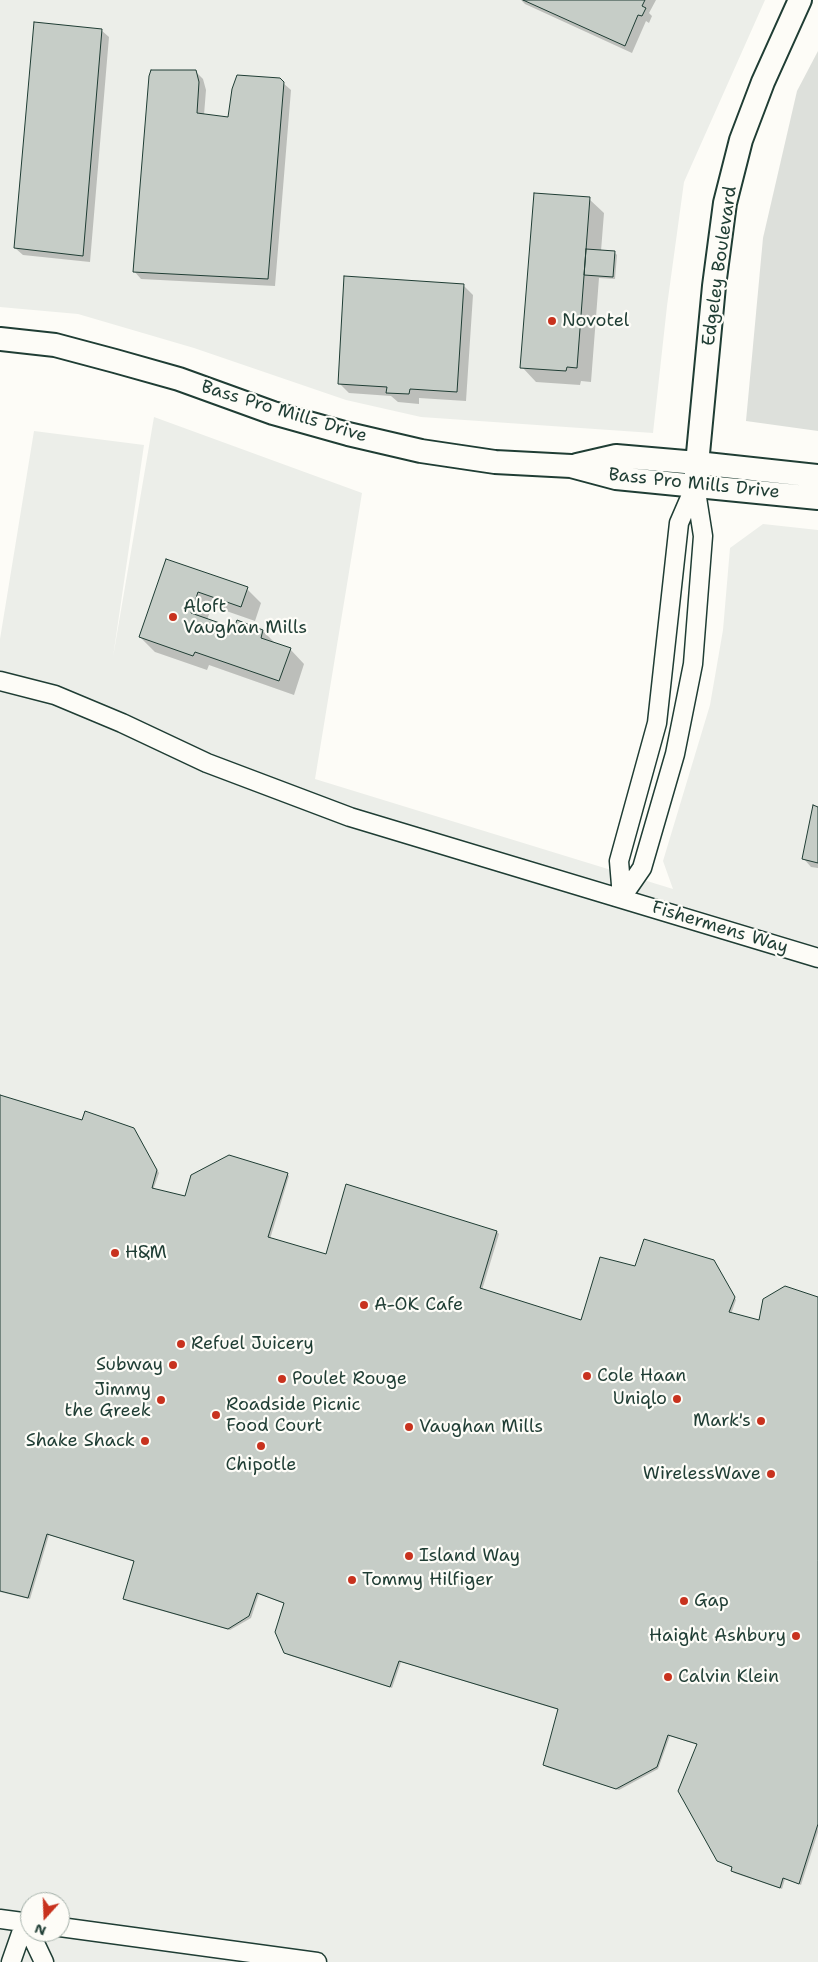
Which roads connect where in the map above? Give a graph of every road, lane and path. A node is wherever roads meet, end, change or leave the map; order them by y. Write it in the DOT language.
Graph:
graph roads {
  1 [pos="800,0"];
  2 [pos="0,339"];
  3 [pos="697,463"];
  4 [pos="571,466"];
  5 [pos="818,476"];
  6 [pos="695,485"];
  7 [pos="818,498"];
  8 [pos="0,681"];
  9 [pos="622,897"];
  10 [pos="818,958"];
  11 [pos="0,1920"];
  12 [pos="20,1922"];
  13 [pos="70,1928"];
  14 [pos="20,1941"];
  15 [pos="36,1942"];
  16 [pos="11,1962"];
  17 [pos="44,1962"];
  18 [pos="317,1962"];
  1 -- 3 [label="street, Edgeley Boulevard"];
  2 -- 4 [label="street, Bass Pro Mills Drive"];
  3 -- 4 [label="street, Bass Pro Mills Drive"];
  3 -- 5 [label="street, Bass Pro Mills Drive"];
  3 -- 6 [label="street, Edgeley Boulevard"];
  4 -- 6 [label="street, Bass Pro Mills Drive"];
  6 -- 7 [label="street, Bass Pro Mills Drive"];
  6 -- 9 [label="street"];
  6 -- 9 [label="street"];
  8 -- 9 [label="street, Fishermens Way"];
  9 -- 10 [label="street, Fishermens Way"];
  11 -- 12 [label="street"];
  13 -- 18 [label="street"];
  14 -- 16 [label="street"];
  15 -- 17 [label="street"];
}
